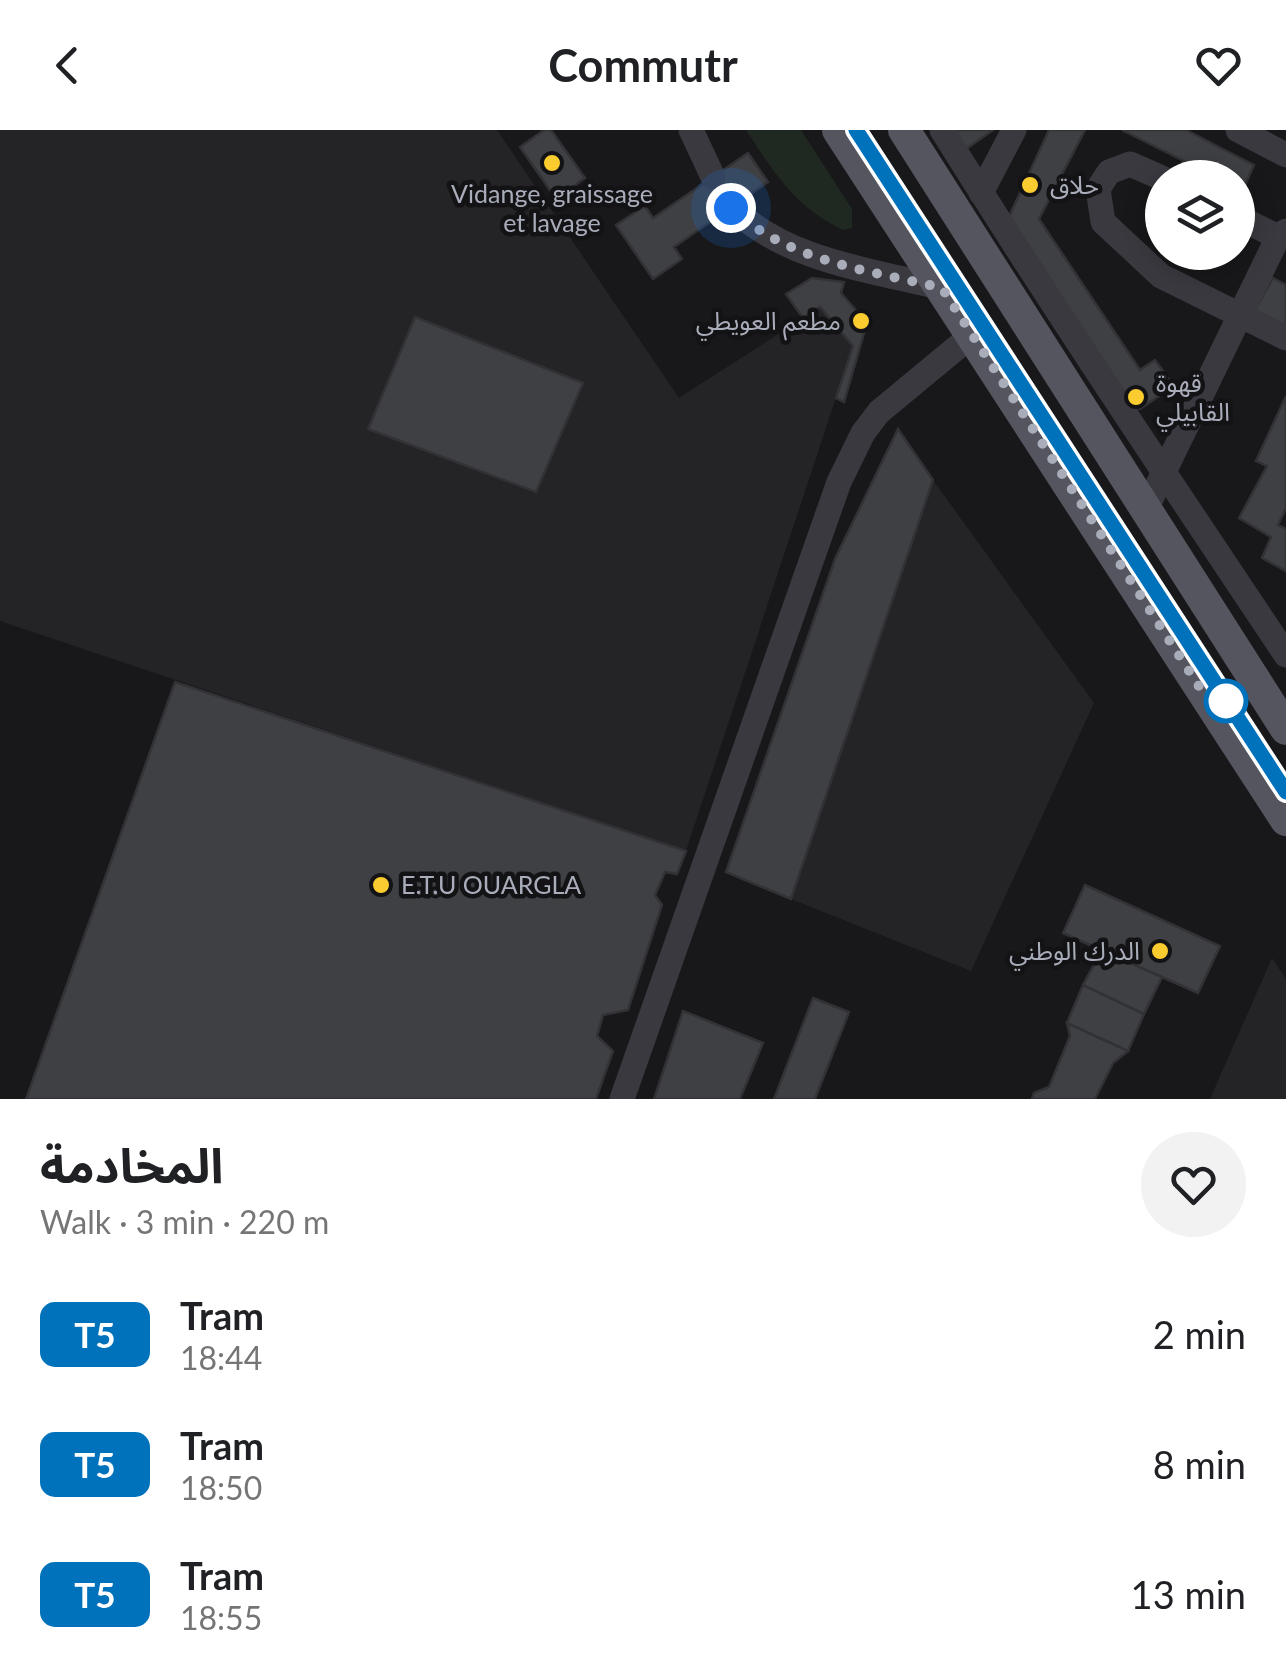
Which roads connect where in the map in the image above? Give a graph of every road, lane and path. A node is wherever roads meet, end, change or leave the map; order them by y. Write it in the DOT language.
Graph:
graph roads {
  1 [pos="691,130"];
  2 [pos="838,130"];
  3 [pos="904,130"];
  4 [pos="942,130"];
  5 [pos="1014,130"];
  6 [pos="1238,130"];
  7 [pos="1286,155"];
  8 [pos="1145,171"];
  9 [pos="713,178"];
  10 [pos="981,193"];
  11 [pos="731,208"];
  12 [pos="1255,224"];
  13 [pos="1282,234"];
  14 [pos="1145,261"];
  15 [pos="1155,270"];
  16 [pos="942,288"];
  17 [pos="1238,318"];
  18 [pos="972,335"];
  19 [pos="1286,338"];
  20 [pos="1166,468"];
  21 [pos="1146,508"];
  22 [pos="1286,656"];
  23 [pos="1286,729"];
  24 [pos="1286,820"];
  25 [pos="622,1099"];
  1 -- 9 [label="street"];
  2 -- 16 [label="main road"];
  3 -- 21 [label="main road"];
  4 -- 10 [label="street"];
  5 -- 10 [label="street"];
  6 -- 7 [label="street"];
  8 -- 14 [label="street"];
  10 -- 20 [label="street"];
  11 -- 16 [label="street"];
  12 -- 13 [label="street"];
  13 -- 17 [label="street"];
  15 -- 17 [label="street"];
  16 -- 18 [label="main road"];
  17 -- 19 [label="street"];
  17 -- 20 [label="street"];
  18 -- 24 [label="main road"];
  18 -- 25 [label="street"];
  20 -- 21 [label="street"];
  20 -- 22 [label="street"];
  21 -- 23 [label="main road"];
}
